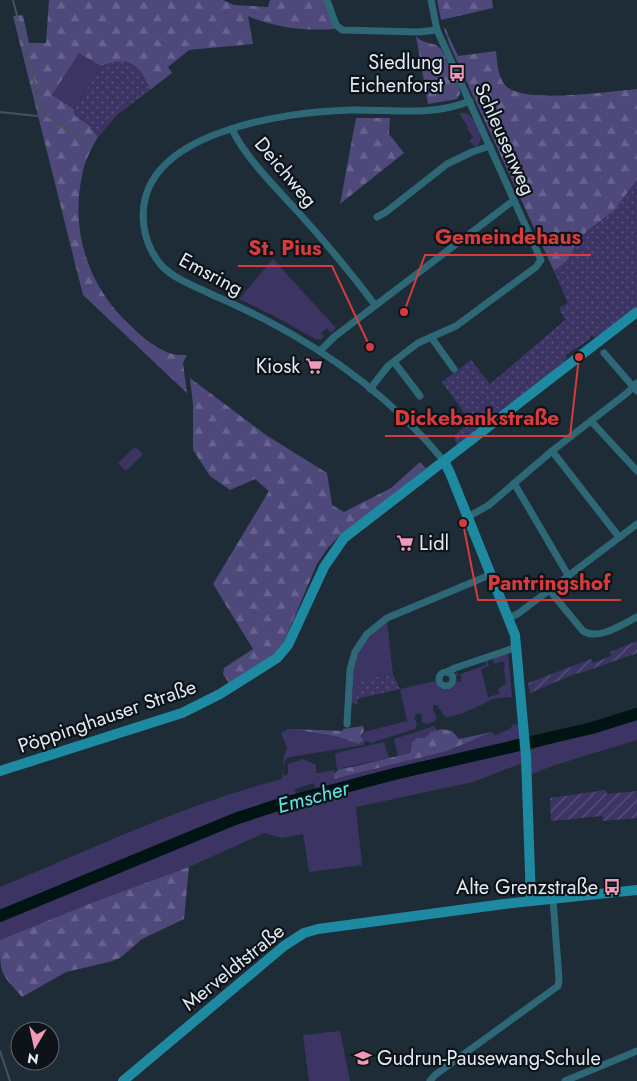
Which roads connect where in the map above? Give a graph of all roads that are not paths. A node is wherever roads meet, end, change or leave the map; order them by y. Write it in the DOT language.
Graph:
graph roads {
  1 [pos="327,0"];
  2 [pos="431,0"];
  3 [pos="437,30"];
  4 [pos="470,101"];
  5 [pos="232,129"];
  6 [pos="490,146"];
  7 [pos="514,200"];
  8 [pos="377,217"];
  9 [pos="375,305"];
  10 [pos="637,312"];
  11 [pos="430,337"];
  12 [pos="320,351"];
  13 [pos="604,353"];
  14 [pos="394,362"];
  15 [pos="454,370"];
  16 [pos="636,387"];
  17 [pos="370,389"];
  18 [pos="420,396"];
  19 [pos="590,421"];
  20 [pos="552,451"];
  21 [pos="444,461"];
  22 [pos="637,471"];
  23 [pos="514,483"];
  24 [pos="468,517"];
  25 [pos="637,524"];
  26 [pos="619,537"];
  27 [pos="492,574"];
  28 [pos="568,575"];
  29 [pos="550,591"];
  30 [pos="637,617"];
  31 [pos="509,618"];
  32 [pos="517,647"];
  33 [pos="447,672"];
  34 [pos="347,724"];
  35 [pos="0,771"];
  36 [pos="637,890"];
  37 [pos="553,899"];
  38 [pos="531,901"];
  39 [pos="637,1051"];
  40 [pos="123,1081"];
  41 [pos="430,1081"];
  42 [pos="565,1081"];
  1 -- 3 [label="street"];
  2 -- 3 [label="street, Schleusenweg"];
  3 -- 4 [label="street, Schleusenweg"];
  4 -- 5 [label="street, Emsring"];
  4 -- 6 [label="street, Schleusenweg"];
  5 -- 9 [label="street, Deichweg"];
  5 -- 12 [label="street, Emsring"];
  6 -- 7 [label="street, Schleusenweg"];
  6 -- 8 [label="street"];
  7 -- 9 [label="street"];
  7 -- 11 [label="street, Schleusenweg"];
  9 -- 12 [label="street"];
  10 -- 21 [label="main road, Pöppinghauser Straße"];
  11 -- 14 [label="street"];
  11 -- 15 [label="street"];
  12 -- 17 [label="street, Emsring"];
  13 -- 16 [label="street"];
  14 -- 17 [label="street"];
  14 -- 18 [label="street"];
  16 -- 19 [label="street"];
  17 -- 21 [label="street, Emsring"];
  19 -- 20 [label="street"];
  19 -- 22 [label="street"];
  20 -- 23 [label="street"];
  20 -- 26 [label="street"];
  21 -- 24 [label="main road"];
  21 -- 35 [label="main road, Pöppinghauser Straße"];
  23 -- 24 [label="street"];
  23 -- 28 [label="street"];
  24 -- 27 [label="main road"];
  25 -- 26 [label="street"];
  26 -- 28 [label="street"];
  27 -- 31 [label="main road"];
  27 -- 34 [label="street"];
  28 -- 29 [label="street"];
  29 -- 30 [label="street"];
  29 -- 31 [label="street"];
  31 -- 32 [label="main road"];
  32 -- 33 [label="street"];
  32 -- 38 [label="main road"];
  36 -- 37 [label="main road, Merveldtstraße"];
  37 -- 38 [label="main road, Merveldtstraße"];
  37 -- 41 [label="street"];
  38 -- 40 [label="main road, Merveldtstraße"];
  39 -- 42 [label="street"];
}
